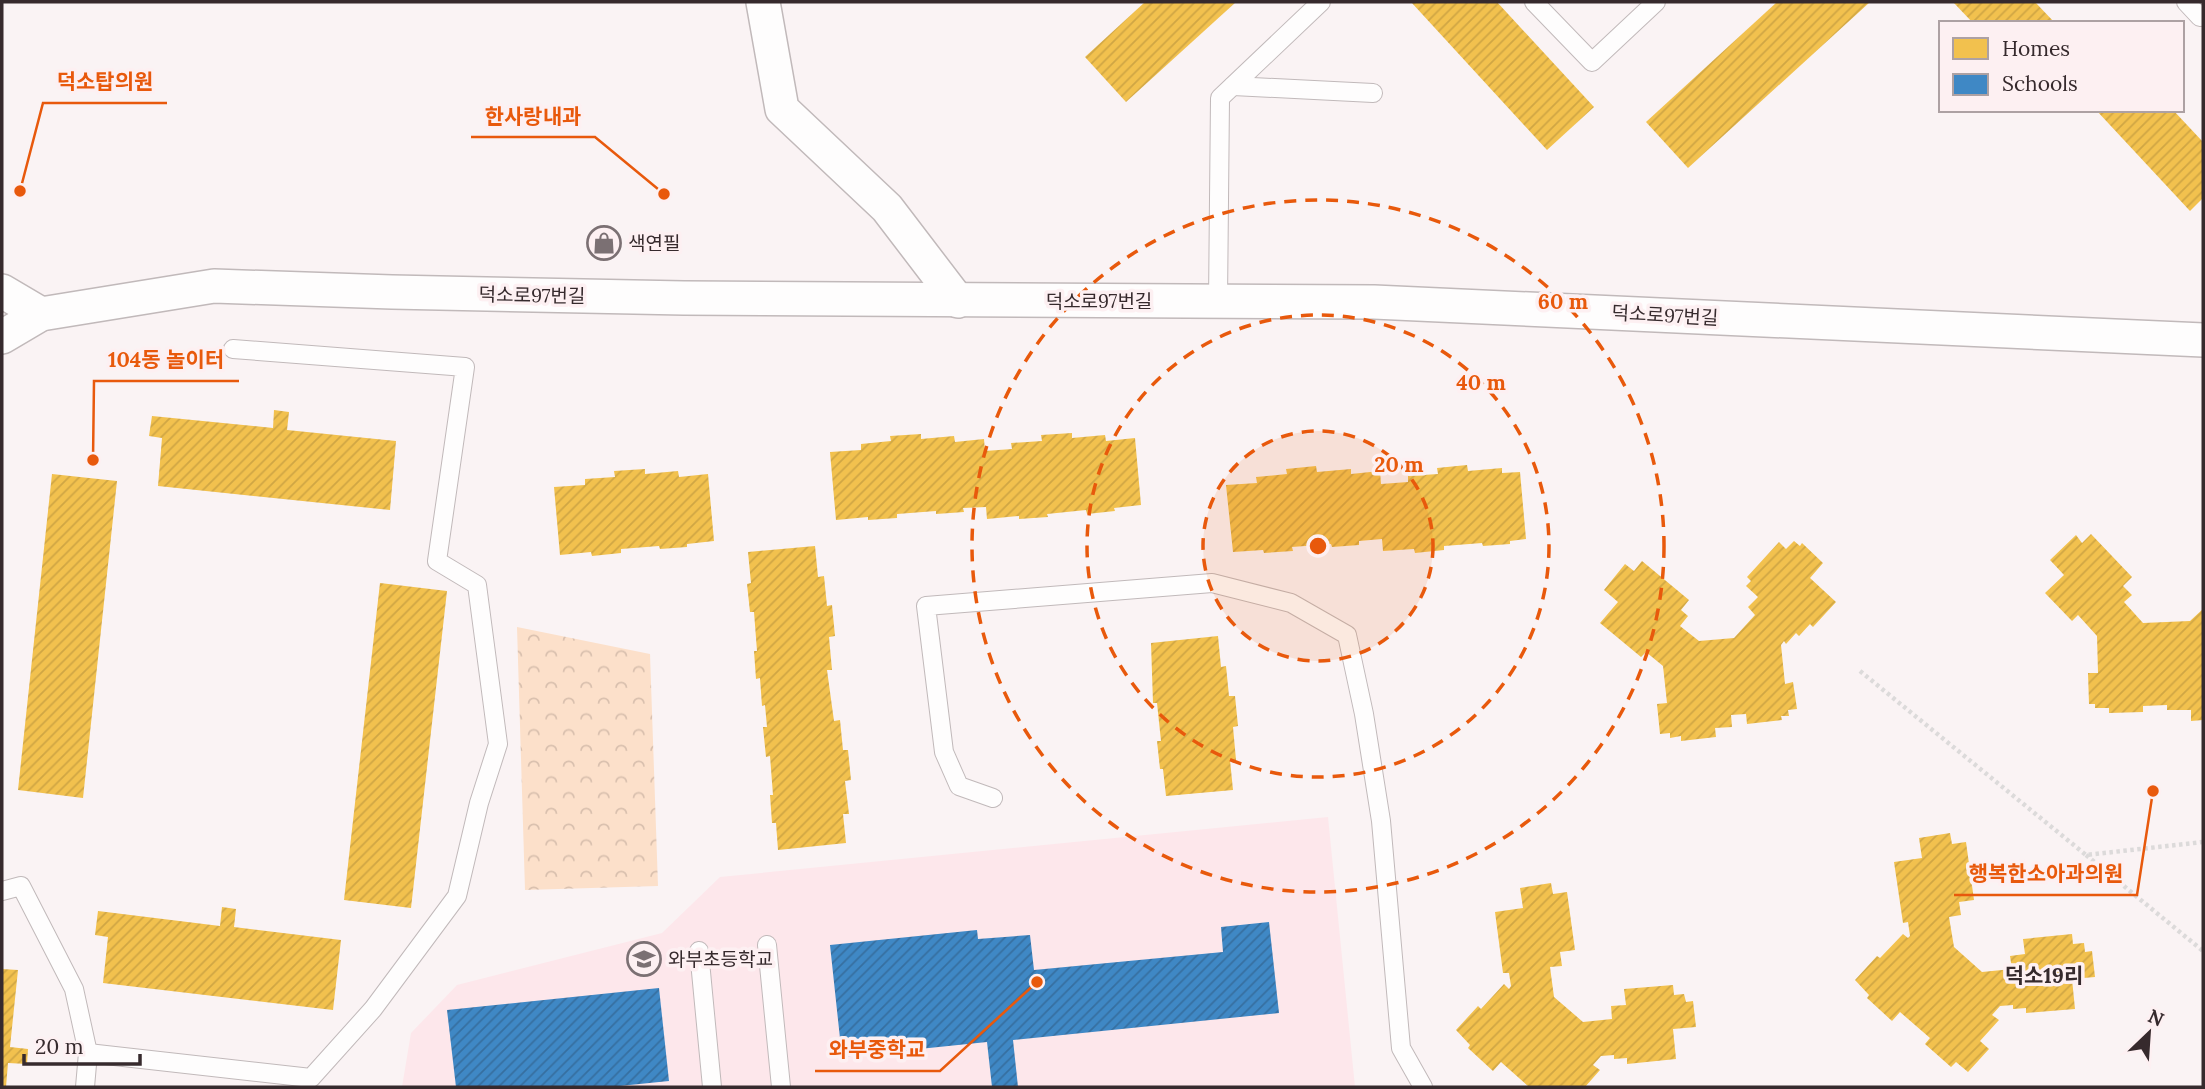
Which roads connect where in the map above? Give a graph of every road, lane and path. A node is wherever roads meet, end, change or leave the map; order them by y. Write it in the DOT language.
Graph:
graph roads {
  1 [pos="763,2"];
  2 [pos="1321,2"];
  3 [pos="1534,2"];
  4 [pos="1656,2"];
  5 [pos="2186,2"];
  6 [pos="2203,14"];
  7 [pos="1233,86"];
  8 [pos="1373,93"];
  9 [pos="958,301"];
  10 [pos="14,302"];
  11 [pos="1218,302"];
  12 [pos="2,337"];
  13 [pos="2203,340"];
  14 [pos="233,349"];
  15 [pos="1860,671"];
  16 [pos="993,798"];
  17 [pos="2203,842"];
  18 [pos="2085,855"];
  19 [pos="2,891"];
  20 [pos="767,945"];
  21 [pos="699,951"];
  22 [pos="2203,951"];
  23 [pos="88,1053"];
  24 [pos="85,1087"];
  25 [pos="712,1087"];
  26 [pos="781,1087"];
  27 [pos="1423,1087"];
  1 -- 9 [label="street"];
  2 -- 7 [label="lane"];
  3 -- 4 [label="lane"];
  5 -- 6 [label="lane"];
  7 -- 8 [label="lane"];
  7 -- 11 [label="lane"];
  9 -- 10 [label="street, 덕소로97번길"];
  9 -- 11 [label="street, 덕소로97번길"];
  10 -- 12 [label="street, 덕소로97번길"];
  11 -- 13 [label="street, 덕소로97번길"];
  14 -- 23 [label="lane"];
  15 -- 18 [label="path"];
  16 -- 27 [label="lane"];
  17 -- 18 [label="path"];
  18 -- 22 [label="path"];
  19 -- 23 [label="lane"];
  20 -- 26 [label="lane"];
  21 -- 25 [label="lane"];
  23 -- 24 [label="lane"];
}
